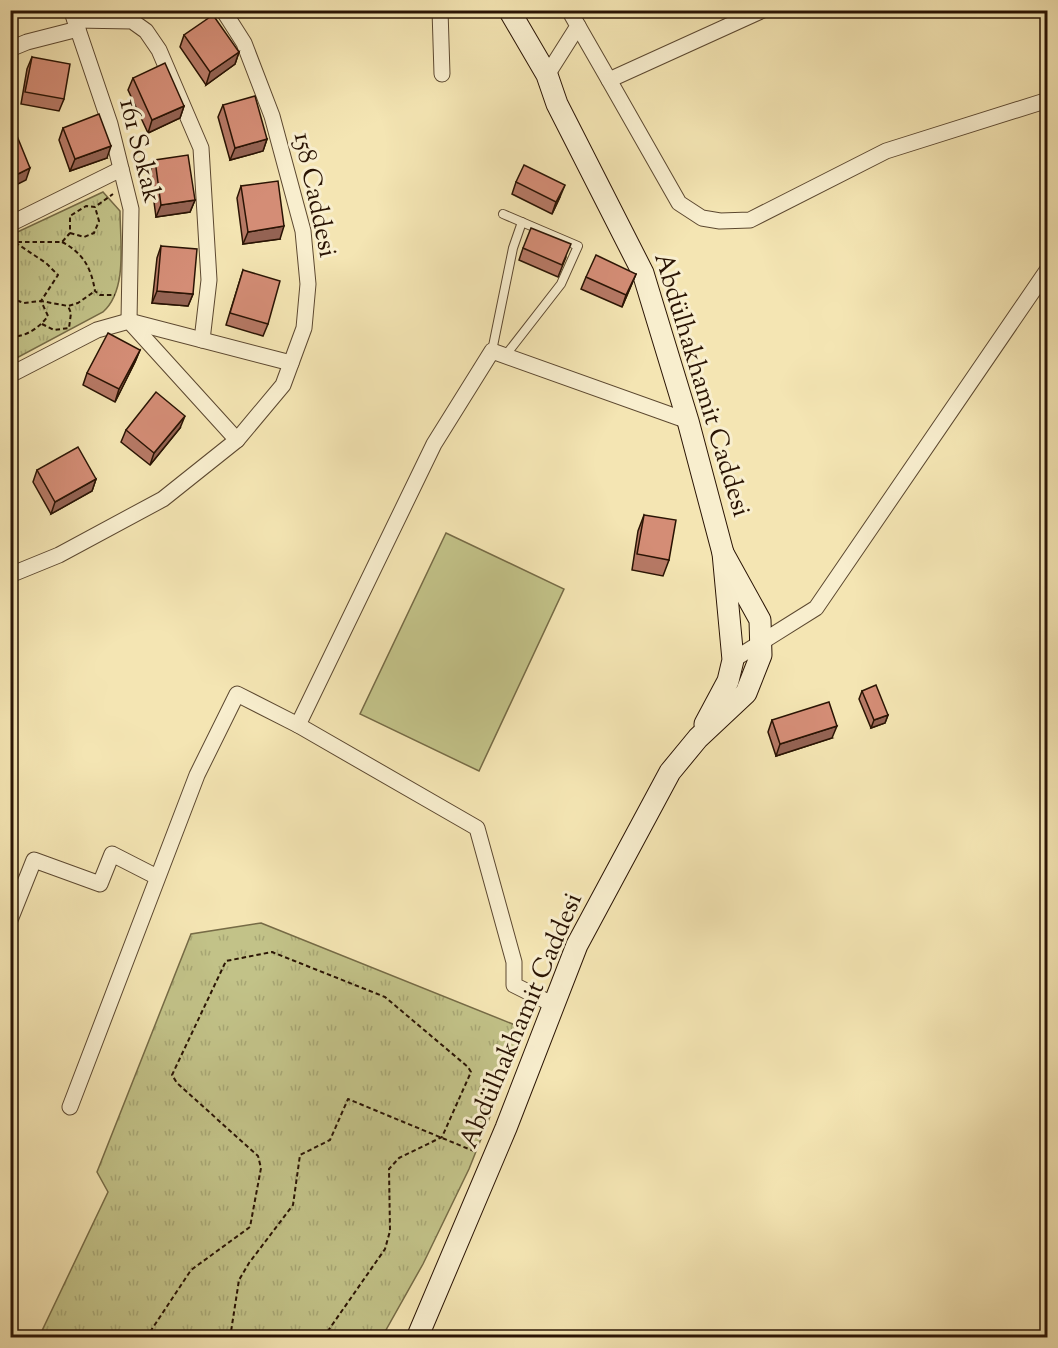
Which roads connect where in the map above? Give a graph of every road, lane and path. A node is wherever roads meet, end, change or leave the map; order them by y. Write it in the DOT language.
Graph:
graph roads {
  1 [pos="223,10"];
  2 [pos="440,10"];
  3 [pos="509,10"];
  4 [pos="570,10"];
  5 [pos="763,10"];
  6 [pos="75,20"];
  7 [pos="578,26"];
  8 [pos="10,49"];
  9 [pos="442,74"];
  10 [pos="547,75"];
  11 [pos="609,80"];
  12 [pos="1047,100"];
  13 [pos="121,169"];
  14 [pos="125,186"];
  15 [pos="95,207"];
  16 [pos="503,214"];
  17 [pos="522,222"];
  18 [pos="10,224"];
  19 [pos="70,233"];
  20 [pos="12,241"];
  21 [pos="62,242"];
  22 [pos="1047,269"];
  23 [pos="95,291"];
  24 [pos="130,296"];
  25 [pos="10,298"];
  26 [pos="41,301"];
  27 [pos="68,306"];
  28 [pos="129,321"];
  29 [pos="42,324"];
  30 [pos="10,337"];
  31 [pos="202,340"];
  32 [pos="498,353"];
  33 [pos="291,363"];
  34 [pos="10,375"];
  35 [pos="688,421"];
  36 [pos="237,440"];
  37 [pos="723,553"];
  38 [pos="10,575"];
  39 [pos="761,644"];
  40 [pos="733,660"];
  41 [pos="728,681"];
  42 [pos="746,693"];
  43 [pos="298,724"];
  44 [pos="698,738"];
  45 [pos="158,877"];
  46 [pos="10,920"];
  47 [pos="554,1005"];
  48 [pos="70,1107"];
  49 [pos="442,1137"];
  50 [pos="492,1160"];
  51 [pos="146,1338"];
  52 [pos="230,1338"];
  53 [pos="323,1338"];
  54 [pos="417,1338"];
  1 -- 33 [label="street, 158 Caddesi"];
  2 -- 9 [label="street"];
  3 -- 10 [label="main road, Abdülhakhamit Caddesi"];
  4 -- 7 [label="street"];
  5 -- 11 [label="street"];
  6 -- 8 [label="street"];
  6 -- 13 [label="street, 161 Sokak"];
  6 -- 31 [label="street"];
  7 -- 10 [label="street"];
  7 -- 11 [label="street"];
  10 -- 35 [label="main road, Abdülhakhamit Caddesi"];
  11 -- 12 [label="street"];
  13 -- 14 [label="street, 161 Sokak"];
  13 -- 18 [label="street"];
  14 -- 15 [label="path"];
  14 -- 24 [label="street, 161 Sokak"];
  15 -- 19 [label="path"];
  15 -- 19 [label="path"];
  16 -- 17 [label="lane"];
  17 -- 32 [label="lane"];
  17 -- 32 [label="lane"];
  19 -- 21 [label="path"];
  20 -- 21 [label="path"];
  20 -- 26 [label="path"];
  21 -- 23 [label="path"];
  22 -- 39 [label="street"];
  23 -- 24 [label="path"];
  23 -- 27 [label="path"];
  24 -- 28 [label="street, 161 Sokak"];
  25 -- 26 [label="path"];
  26 -- 27 [label="path"];
  26 -- 29 [label="path"];
  27 -- 29 [label="path"];
  28 -- 31 [label="street"];
  28 -- 34 [label="street"];
  28 -- 36 [label="street"];
  29 -- 30 [label="path"];
  31 -- 33 [label="street"];
  32 -- 35 [label="street"];
  32 -- 43 [label="street"];
  33 -- 36 [label="street, 158 Caddesi"];
  35 -- 37 [label="main road, Abdülhakhamit Caddesi"];
  36 -- 38 [label="street, 158 Caddesi"];
  37 -- 39 [label="main road, Abdülhakhamit Caddesi"];
  37 -- 40 [label="main road, Abdülhakhamit Caddesi"];
  39 -- 40 [label="street"];
  39 -- 42 [label="main road, Abdülhakhamit Caddesi"];
  40 -- 41 [label="main road, Abdülhakhamit Caddesi"];
  41 -- 42 [label="street"];
  41 -- 44 [label="main road, Abdülhakhamit Caddesi"];
  42 -- 44 [label="main road, Abdülhakhamit Caddesi"];
  43 -- 45 [label="street"];
  43 -- 47 [label="street"];
  44 -- 47 [label="main road, Abdülhakhamit Caddesi"];
  45 -- 46 [label="street"];
  45 -- 48 [label="street"];
  47 -- 50 [label="main road, Abdülhakhamit Caddesi"];
  49 -- 50 [label="path"];
  49 -- 51 [label="path"];
  49 -- 52 [label="path"];
  49 -- 53 [label="path"];
  50 -- 54 [label="main road, Abdülhakhamit Caddesi"];
}
